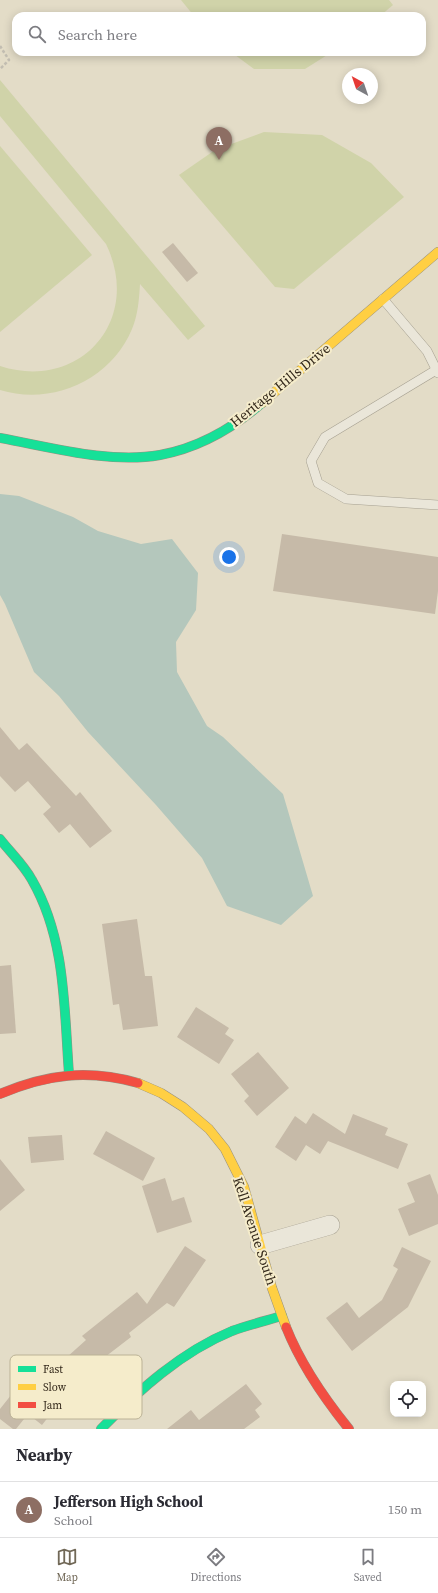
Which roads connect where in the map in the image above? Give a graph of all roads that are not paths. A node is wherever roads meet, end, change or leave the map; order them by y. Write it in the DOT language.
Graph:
graph roads {
  1 [pos="438,252"];
  2 [pos="383,299"];
  3 [pos="437,371"];
  4 [pos="0,438"];
  5 [pos="438,505"];
  6 [pos="0,840"];
  7 [pos="69,1074"];
  8 [pos="0,1094"];
  9 [pos="330,1225"];
  10 [pos="260,1245"];
  11 [pos="282,1316"];
  12 [pos="142,1390"];
  13 [pos="110,1419"];
  14 [pos="101,1429"];
  15 [pos="348,1429"];
  1 -- 2 [label="street, Heritage Hills Drive"];
  2 -- 3 [label="lane"];
  2 -- 4 [label="street, Heritage Hills Drive"];
  3 -- 5 [label="lane"];
  6 -- 7 [label="street"];
  7 -- 8 [label="street, Kell Avenue South"];
  7 -- 10 [label="street, Kell Avenue South"];
  9 -- 10 [label="street"];
  10 -- 11 [label="street, Kell Avenue South"];
  11 -- 12 [label="street"];
  11 -- 15 [label="street, Kell Avenue South"];
  13 -- 14 [label="street"];
}
